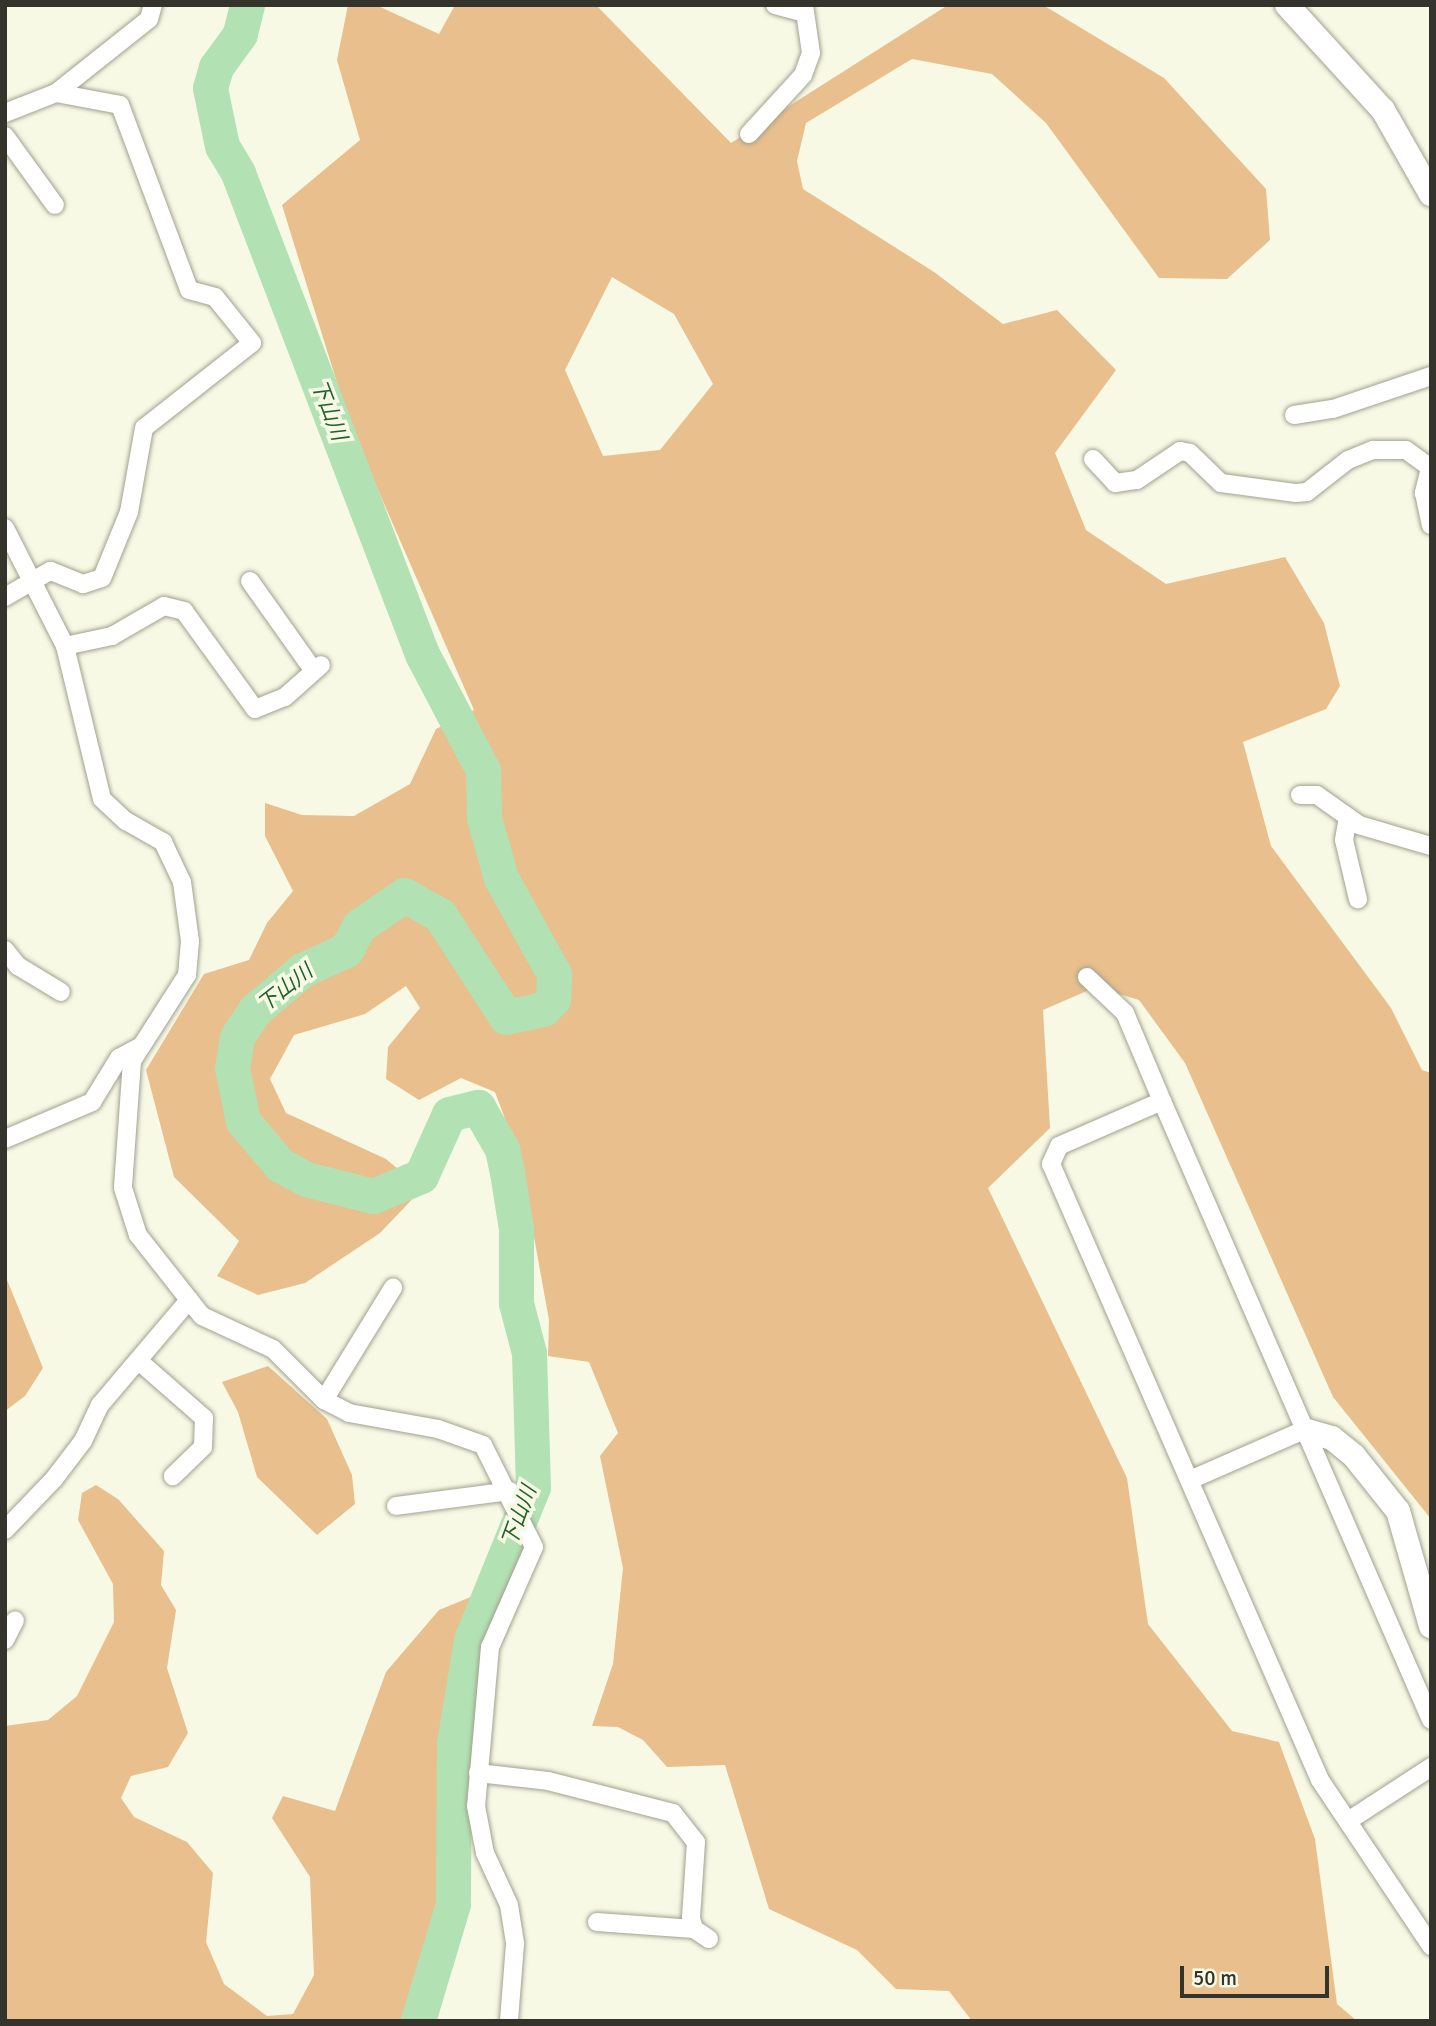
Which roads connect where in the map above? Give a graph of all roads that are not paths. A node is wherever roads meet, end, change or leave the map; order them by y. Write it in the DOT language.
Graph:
graph roads {
  1 [pos="153,5"];
  2 [pos="775,5"];
  3 [pos="1287,5"];
  4 [pos="805,9"];
  5 [pos="56,93"];
  6 [pos="5,113"];
  7 [pos="749,134"];
  8 [pos="5,136"];
  9 [pos="1431,194"];
  10 [pos="55,205"];
  11 [pos="1431,376"];
  12 [pos="1294,415"];
  13 [pos="1093,459"];
  14 [pos="1430,465"];
  15 [pos="1431,526"];
  16 [pos="5,528"];
  17 [pos="30,578"];
  18 [pos="250,581"];
  19 [pos="5,597"];
  20 [pos="65,646"];
  21 [pos="1300,795"];
  22 [pos="1348,817"];
  23 [pos="1431,846"];
  24 [pos="1358,899"];
  25 [pos="5,950"];
  26 [pos="1087,977"];
  27 [pos="61,992"];
  28 [pos="139,1047"];
  29 [pos="1162,1101"];
  30 [pos="5,1139"];
  31 [pos="393,1288"];
  32 [pos="189,1300"];
  33 [pos="140,1362"];
  34 [pos="324,1400"];
  35 [pos="1304,1430"];
  36 [pos="173,1476"];
  37 [pos="1191,1480"];
  38 [pos="512,1495"];
  39 [pos="396,1506"];
  40 [pos="5,1530"];
  41 [pos="15,1620"];
  42 [pos="1431,1626"];
  43 [pos="5,1640"];
  44 [pos="1431,1720"];
  45 [pos="1431,1768"];
  46 [pos="478,1773"];
  47 [pos="1348,1821"];
  48 [pos="597,1922"];
  49 [pos="1431,1946"];
  50 [pos="509,2021"];
  1 -- 5 [label="street"];
  2 -- 4 [label="street"];
  3 -- 9 [label="street"];
  4 -- 7 [label="street"];
  5 -- 6 [label="street"];
  5 -- 17 [label="street"];
  8 -- 10 [label="street"];
  11 -- 12 [label="street"];
  13 -- 14 [label="street"];
  14 -- 15 [label="street"];
  16 -- 17 [label="street"];
  17 -- 19 [label="street"];
  17 -- 20 [label="street"];
  18 -- 20 [label="street"];
  20 -- 28 [label="street"];
  21 -- 22 [label="street"];
  22 -- 23 [label="street"];
  22 -- 24 [label="street"];
  25 -- 27 [label="street"];
  26 -- 29 [label="street"];
  28 -- 30 [label="street"];
  28 -- 32 [label="street"];
  29 -- 35 [label="street"];
  29 -- 37 [label="street"];
  31 -- 34 [label="street"];
  32 -- 33 [label="street"];
  32 -- 34 [label="street"];
  33 -- 36 [label="street"];
  33 -- 40 [label="street"];
  34 -- 38 [label="street"];
  35 -- 37 [label="street"];
  35 -- 42 [label="street"];
  35 -- 44 [label="street"];
  37 -- 47 [label="street"];
  38 -- 39 [label="street"];
  38 -- 46 [label="street"];
  41 -- 43 [label="street"];
  45 -- 47 [label="street"];
  46 -- 48 [label="street"];
  46 -- 50 [label="street"];
  47 -- 49 [label="street"];
}
